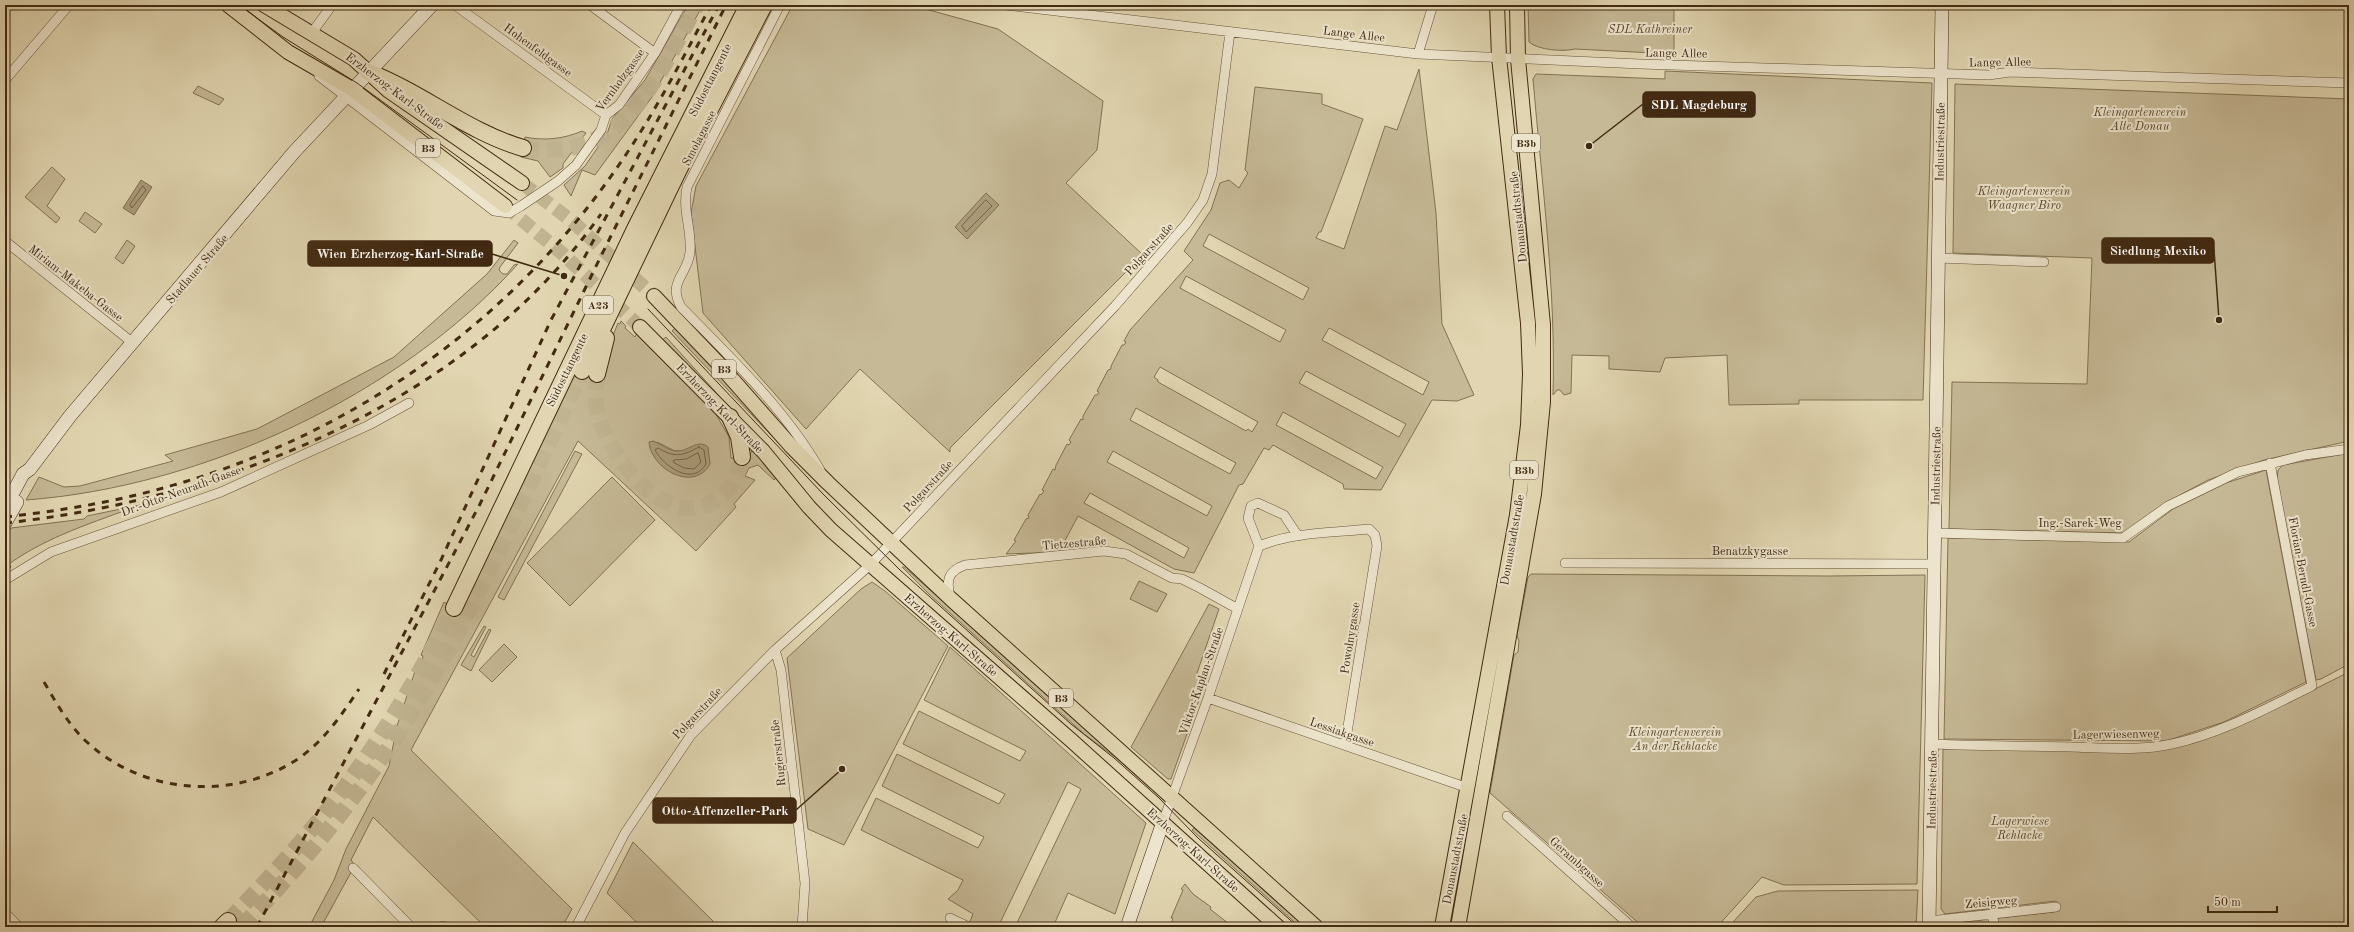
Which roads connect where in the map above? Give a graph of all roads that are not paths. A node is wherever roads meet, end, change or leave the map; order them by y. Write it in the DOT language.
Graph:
graph roads {
  1 [pos="69,5"];
  2 [pos="228,5"];
  3 [pos="264,5"];
  4 [pos="332,5"];
  5 [pos="432,5"];
  6 [pos="455,5"];
  7 [pos="590,5"];
  8 [pos="681,5"];
  9 [pos="748,5"];
  10 [pos="764,5"];
  11 [pos="780,5"];
  12 [pos="1006,5"];
  13 [pos="1433,5"];
  14 [pos="1497,5"];
  15 [pos="1517,5"];
  16 [pos="1942,5"];
  17 [pos="1230,32"];
  18 [pos="310,34"];
  19 [pos="654,53"];
  20 [pos="1418,54"];
  21 [pos="1499,57"];
  22 [pos="1518,59"];
  23 [pos="368,72"];
  24 [pos="1941,74"];
  25 [pos="5,80"];
  26 [pos="2349,83"];
  27 [pos="348,93"];
  28 [pos="606,115"];
  29 [pos="523,148"];
  30 [pos="522,183"];
  31 [pos="499,209"];
  32 [pos="5,241"];
  33 [pos="1938,258"];
  34 [pos="2044,262"];
  35 [pos="675,291"];
  36 [pos="654,296"];
  37 [pos="640,327"];
  38 [pos="133,343"];
  39 [pos="589,373"];
  40 [pos="409,403"];
  41 [pos="730,417"];
  42 [pos="2349,449"];
  43 [pos="742,457"];
  44 [pos="2270,463"];
  45 [pos="30,469"];
  46 [pos="828,483"];
  47 [pos="9,490"];
  48 [pos="5,508"];
  49 [pos="5,523"];
  50 [pos="1935,533"];
  51 [pos="1298,536"];
  52 [pos="891,542"];
  53 [pos="1260,546"];
  54 [pos="1566,563"];
  55 [pos="1934,564"];
  56 [pos="870,565"];
  57 [pos="5,580"];
  58 [pos="950,599"];
  59 [pos="454,608"];
  60 [pos="1238,609"];
  61 [pos="775,650"];
  62 [pos="2312,686"];
  63 [pos="1208,698"];
  64 [pos="1933,744"];
  65 [pos="1345,745"];
  66 [pos="1468,788"];
  67 [pos="1172,797"];
  68 [pos="1507,816"];
  69 [pos="1162,822"];
  70 [pos="353,868"];
  71 [pos="2056,907"];
  72 [pos="5,913"];
  73 [pos="1992,914"];
  74 [pos="950,918"];
  75 [pos="1929,924"];
  76 [pos="19,927"];
  77 [pos="411,927"];
  78 [pos="576,927"];
  79 [pos="802,927"];
  80 [pos="969,927"];
  81 [pos="1127,927"];
  82 [pos="1278,927"];
  83 [pos="1316,927"];
  84 [pos="1442,927"];
  85 [pos="1458,927"];
  86 [pos="1632,927"];
  87 [pos="1995,927"];
  1 -- 25 [label="street"];
  2 -- 27 [label="main road, Erzherzog-Karl-Straße / B3"];
  3 -- 18 [label="main road, Erzherzog-Karl-Straße / B3"];
  4 -- 18 [label="street"];
  5 -- 23 [label="street, Stadlauer Straße"];
  6 -- 28 [label="street, Hohenfeldgasse"];
  7 -- 19 [label="street"];
  8 -- 19 [label="street, Vernholzgasse"];
  9 -- 59 [label="highway, Südosttangente / A23"];
  10 -- 39 [label="highway, Südosttangente / A23"];
  11 -- 35 [label="street, Smolagasse"];
  12 -- 17 [label="street, Lange Allee"];
  13 -- 20 [label="street"];
  14 -- 21 [label="main road, Donaustadtstraße / B3b"];
  15 -- 22 [label="main road, Donaustadtstraße / B3b"];
  16 -- 24 [label="street, Industriestraße"];
  17 -- 20 [label="street, Lange Allee"];
  17 -- 52 [label="street, Polgarstraße"];
  18 -- 23 [label="main road, Erzherzog-Karl-Straße / B3"];
  19 -- 28 [label="street, Vernholzgasse"];
  20 -- 21 [label="street, Lange Allee"];
  21 -- 22 [label="street, Lange Allee"];
  21 -- 66 [label="main road, Donaustadtstraße / B3b"];
  22 -- 24 [label="street, Lange Allee"];
  22 -- 85 [label="main road, Donaustadtstraße / B3b"];
  23 -- 27 [label="street, Stadlauer Straße"];
  23 -- 29 [label="highway"];
  23 -- 30 [label="main road, Erzherzog-Karl-Straße / B3"];
  24 -- 26 [label="street, Lange Allee"];
  24 -- 33 [label="street, Industriestraße"];
  27 -- 31 [label="main road, Erzherzog-Karl-Straße / B3"];
  27 -- 38 [label="street, Stadlauer Straße"];
  28 -- 31 [label="street, Vernholzgasse"];
  32 -- 38 [label="street, Miriam-Makeba-Gasse"];
  33 -- 34 [label="street"];
  33 -- 50 [label="street, Industriestraße"];
  35 -- 46 [label="street, Erzherzog-Karl-Straße"];
  36 -- 46 [label="main road, Erzherzog-Karl-Straße / B3"];
  37 -- 41 [label="main road, Erzherzog-Karl-Straße / B3"];
  38 -- 45 [label="street, Stadlauer Straße"];
  40 -- 57 [label="street, Dr.-Otto-Neurath-Gasse"];
  41 -- 43 [label="highway"];
  41 -- 56 [label="main road, Erzherzog-Karl-Straße / B3"];
  42 -- 44 [label="street, Ing.-Sarek-Weg"];
  44 -- 50 [label="street, Ing.-Sarek-Weg"];
  44 -- 62 [label="street, Florian-Berndl-Gasse"];
  45 -- 47 [label="street, Stadlauer Straße"];
  45 -- 49 [label="street, Stadlauer Straße"];
  46 -- 52 [label="main road, Erzherzog-Karl-Straße / B3"];
  47 -- 48 [label="street, Stadlauer Straße"];
  50 -- 55 [label="street, Industriestraße"];
  51 -- 53 [label="street"];
  51 -- 53 [label="street"];
  51 -- 65 [label="street, Powolnygasse"];
  52 -- 56 [label="street, Polgarstraße"];
  52 -- 58 [label="main road, Erzherzog-Karl-Straße / B3"];
  53 -- 60 [label="street, Viktor-Kaplan-Straße"];
  54 -- 55 [label="street, Benatzkygasse"];
  55 -- 64 [label="street, Industriestraße"];
  56 -- 61 [label="street, Polgarstraße"];
  56 -- 69 [label="main road, Erzherzog-Karl-Straße / B3"];
  58 -- 60 [label="street, Tietzestraße"];
  58 -- 67 [label="main road, Erzherzog-Karl-Straße / B3"];
  60 -- 63 [label="street, Viktor-Kaplan-Straße"];
  61 -- 78 [label="street, Polgarstraße"];
  61 -- 79 [label="street, Rugierstraße"];
  62 -- 64 [label="street, Lagerwiesenweg"];
  63 -- 65 [label="street, Lessiakgasse"];
  63 -- 67 [label="street, Viktor-Kaplan-Straße"];
  64 -- 75 [label="street, Industriestraße"];
  65 -- 66 [label="street, Lessiakgasse"];
  66 -- 84 [label="main road, Donaustadtstraße / B3b"];
  67 -- 69 [label="street, Viktor-Kaplan-Straße"];
  67 -- 83 [label="main road, Erzherzog-Karl-Straße / B3"];
  68 -- 86 [label="street, Gerambgasse"];
  69 -- 81 [label="street"];
  69 -- 82 [label="main road, Erzherzog-Karl-Straße / B3"];
  70 -- 77 [label="street"];
  71 -- 73 [label="street, Zeisigweg"];
  72 -- 76 [label="street"];
  73 -- 75 [label="street, Zeisigweg"];
  73 -- 87 [label="street"];
  74 -- 80 [label="street"];
}
